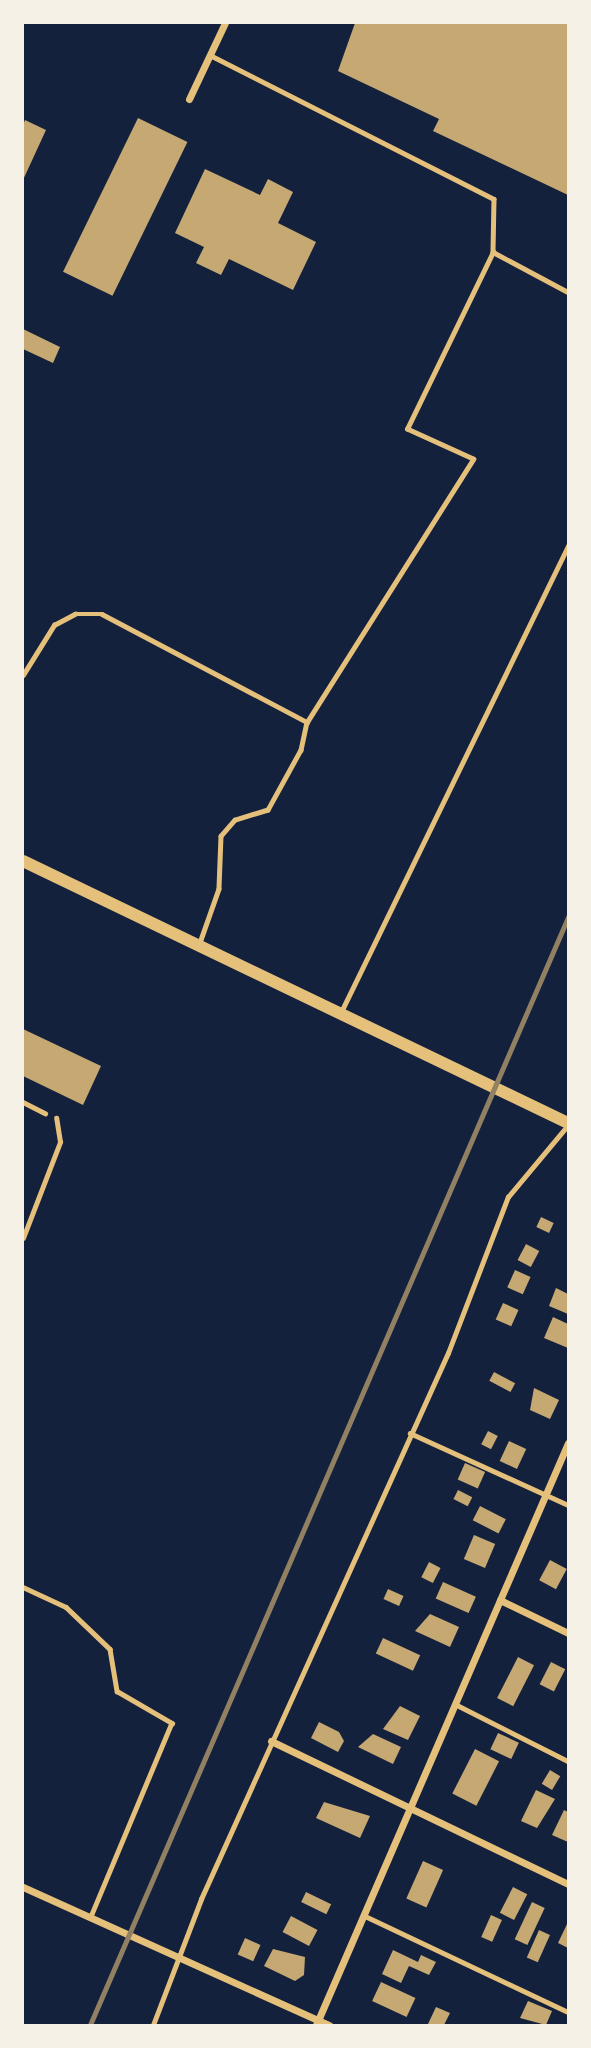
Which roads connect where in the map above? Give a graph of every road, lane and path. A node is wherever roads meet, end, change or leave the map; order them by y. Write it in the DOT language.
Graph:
graph roads {
  1 [pos="225,23"];
  2 [pos="209,55"];
  3 [pos="188,99"];
  4 [pos="492,253"];
  5 [pos="568,292"];
  6 [pos="568,546"];
  7 [pos="23,674"];
  8 [pos="307,722"];
  9 [pos="23,860"];
  10 [pos="199,946"];
  11 [pos="340,1014"];
  12 [pos="23,1102"];
  13 [pos="45,1113"];
  14 [pos="56,1118"];
  15 [pos="568,1124"];
  16 [pos="23,1238"];
  17 [pos="410,1433"];
  18 [pos="568,1443"];
  19 [pos="546,1494"];
  20 [pos="568,1505"];
  21 [pos="23,1587"];
  22 [pos="500,1600"];
  23 [pos="568,1633"];
  24 [pos="455,1704"];
  25 [pos="271,1741"];
  26 [pos="568,1761"];
  27 [pos="410,1809"];
  28 [pos="568,1884"];
  29 [pos="23,1887"];
  30 [pos="363,1916"];
  31 [pos="91,1917"];
  32 [pos="179,1955"];
  33 [pos="568,2012"];
  34 [pos="318,2023"];
  35 [pos="153,2025"];
  36 [pos="329,2025"];
  1 -- 2 [label="street"];
  2 -- 3 [label="street"];
  2 -- 4 [label="lane"];
  4 -- 5 [label="lane"];
  4 -- 8 [label="lane"];
  6 -- 11 [label="lane"];
  7 -- 8 [label="lane"];
  8 -- 10 [label="lane"];
  9 -- 10 [label="street"];
  10 -- 11 [label="street"];
  11 -- 15 [label="street"];
  12 -- 13 [label="lane"];
  14 -- 16 [label="lane"];
  15 -- 17 [label="lane"];
  17 -- 19 [label="lane"];
  17 -- 25 [label="lane"];
  18 -- 19 [label="street"];
  19 -- 20 [label="lane"];
  19 -- 22 [label="street"];
  21 -- 31 [label="lane"];
  22 -- 23 [label="street"];
  22 -- 24 [label="street"];
  24 -- 26 [label="lane"];
  24 -- 27 [label="street"];
  25 -- 27 [label="street"];
  25 -- 32 [label="lane"];
  27 -- 28 [label="street"];
  27 -- 30 [label="street"];
  29 -- 31 [label="street"];
  30 -- 33 [label="lane"];
  30 -- 34 [label="street"];
  31 -- 32 [label="street"];
  32 -- 34 [label="street"];
  32 -- 35 [label="lane"];
  34 -- 36 [label="street"];
}
